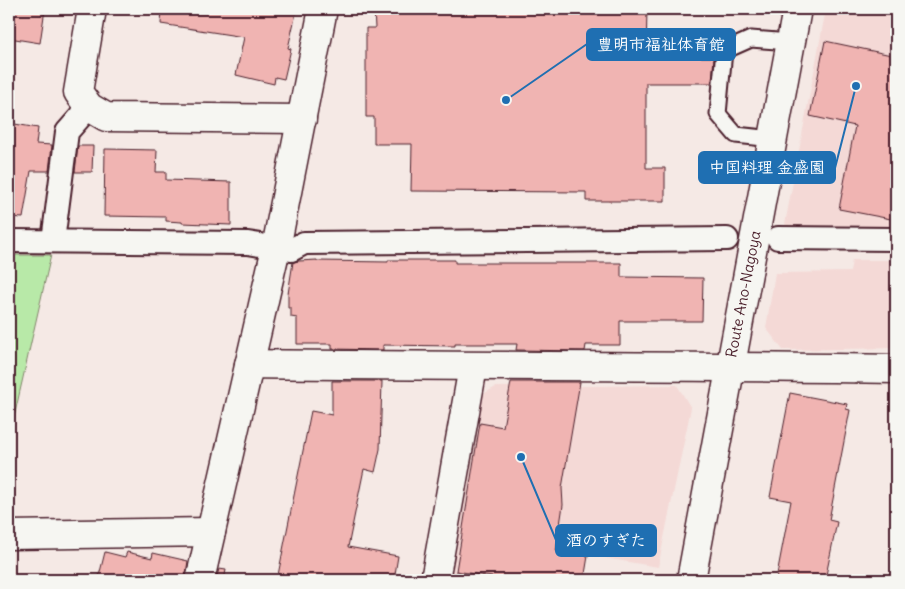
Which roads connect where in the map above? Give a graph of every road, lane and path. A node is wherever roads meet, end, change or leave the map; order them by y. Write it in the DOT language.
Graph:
graph roads {
  1 [pos="92,9"];
  2 [pos="323,9"];
  3 [pos="797,9"];
  4 [pos="790,42"];
  5 [pos="89,107"];
  6 [pos="302,119"];
  7 [pos="773,139"];
  8 [pos="778,238"];
  9 [pos="727,239"];
  10 [pos="896,239"];
  11 [pos="9,241"];
  12 [pos="53,241"];
  13 [pos="276,248"];
  14 [pos="249,364"];
  15 [pos="473,366"];
  16 [pos="730,366"];
  17 [pos="896,368"];
  18 [pos="211,532"];
  19 [pos="9,535"];
  20 [pos="200,580"];
  21 [pos="435,580"];
  22 [pos="691,580"];
  1 -- 5 [label="street"];
  2 -- 6 [label="street"];
  3 -- 4 [label="street, Route Ano-Nagoya"];
  4 -- 7 [label="street, Route Ano-Nagoya"];
  4 -- 7 [label="lane"];
  5 -- 6 [label="street"];
  5 -- 12 [label="street"];
  6 -- 13 [label="street"];
  7 -- 16 [label="street, Route Ano-Nagoya"];
  8 -- 10 [label="street"];
  9 -- 13 [label="street"];
  11 -- 12 [label="street"];
  12 -- 13 [label="street"];
  13 -- 14 [label="street"];
  14 -- 15 [label="street"];
  14 -- 18 [label="street"];
  15 -- 16 [label="street"];
  15 -- 21 [label="street"];
  16 -- 17 [label="street"];
  16 -- 22 [label="street, Route Ano-Nagoya"];
  18 -- 19 [label="street"];
  18 -- 20 [label="street"];
}
